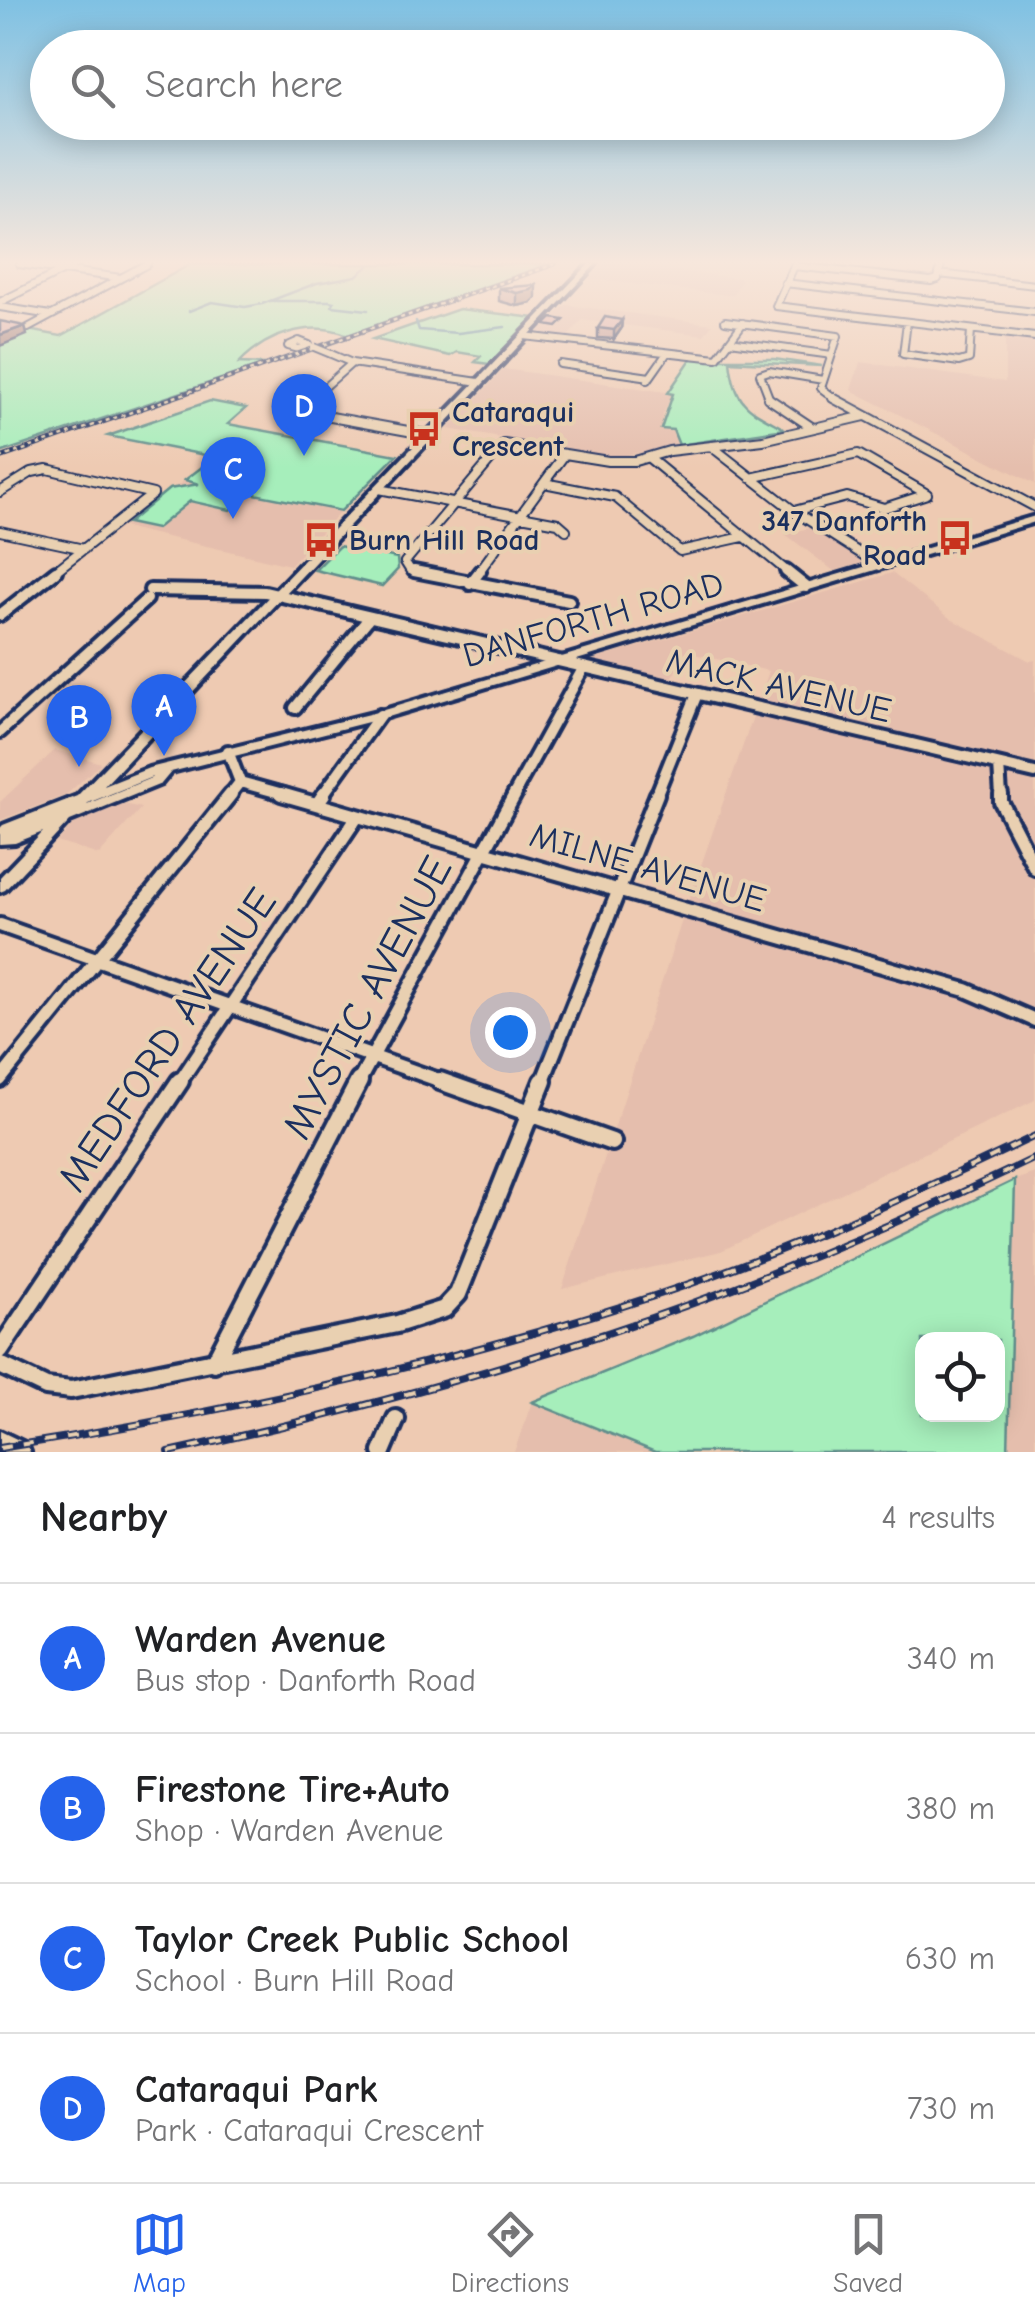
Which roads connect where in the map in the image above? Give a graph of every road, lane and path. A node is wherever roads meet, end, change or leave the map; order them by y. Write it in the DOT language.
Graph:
graph roads {
  1 [pos="528,332"];
  2 [pos="737,332"];
  3 [pos="815,332"];
  4 [pos="905,332"];
  5 [pos="972,332"];
  6 [pos="988,332"];
  7 [pos="524,336"];
  8 [pos="1035,337"];
  9 [pos="730,341"];
  10 [pos="576,343"];
  11 [pos="312,346"];
  12 [pos="667,353"];
  13 [pos="832,356"];
  14 [pos="352,364"];
  15 [pos="824,380"];
  16 [pos="479,382"];
  17 [pos="865,416"];
  18 [pos="813,428"];
  19 [pos="430,435"];
  20 [pos="711,446"];
  21 [pos="565,454"];
  22 [pos="648,458"];
  23 [pos="751,478"];
  24 [pos="544,483"];
  25 [pos="379,489"];
  26 [pos="0,492"];
  27 [pos="453,504"];
  28 [pos="1035,507"];
  29 [pos="794,511"];
  30 [pos="520,516"];
  31 [pos="1035,519"];
  32 [pos="566,530"];
  33 [pos="0,531"];
  34 [pos="744,537"];
  35 [pos="84,549"];
  36 [pos="880,566"];
  37 [pos="470,584"];
  38 [pos="806,587"];
  39 [pos="278,595"];
  40 [pos="0,600"];
  41 [pos="569,601"];
  42 [pos="16,603"];
  43 [pos="0,616"];
  44 [pos="370,617"];
  45 [pos="556,660"];
  46 [pos="584,667"];
  47 [pos="697,694"];
  48 [pos="295,708"];
  49 [pos="380,715"];
  50 [pos="0,732"];
  51 [pos="228,751"];
  52 [pos="1000,765"];
  53 [pos="166,770"];
  54 [pos="1035,773"];
  55 [pos="240,782"];
  56 [pos="85,797"];
  57 [pos="317,804"];
  58 [pos="66,816"];
  59 [pos="358,817"];
  60 [pos="0,838"];
  61 [pos="483,851"];
  62 [pos="1035,868"];
  63 [pos="0,886"];
  64 [pos="617,889"];
  65 [pos="0,926"];
  66 [pos="96,959"];
  67 [pos="229,1006"];
  68 [pos="1035,1020"];
  69 [pos="372,1056"];
  70 [pos="0,1080"];
  71 [pos="528,1111"];
  72 [pos="612,1142"];
  73 [pos="0,1350"];
  74 [pos="214,1363"];
  75 [pos="0,1364"];
  76 [pos="396,1419"];
  77 [pos="0,1442"];
  78 [pos="18,1452"];
  79 [pos="382,1452"];
  1 -- 7 [label="main road"];
  2 -- 9 [label="street"];
  3 -- 13 [label="street"];
  4 -- 5 [label="street"];
  6 -- 8 [label="street"];
  7 -- 10 [label="street"];
  7 -- 16 [label="main road"];
  9 -- 12 [label="street"];
  9 -- 13 [label="street"];
  10 -- 12 [label="street"];
  10 -- 12 [label="street"];
  11 -- 14 [label="street, bridge"];
  13 -- 15 [label="street"];
  14 -- 16 [label="street"];
  14 -- 19 [label="street"];
  15 -- 17 [label="street"];
  15 -- 18 [label="street"];
  16 -- 19 [label="main road"];
  17 -- 18 [label="street"];
  17 -- 28 [label="street"];
  18 -- 20 [label="street"];
  19 -- 25 [label="main road"];
  20 -- 22 [label="street"];
  20 -- 23 [label="street"];
  21 -- 22 [label="street"];
  21 -- 24 [label="street"];
  21 -- 27 [label="street"];
  22 -- 34 [label="street"];
  23 -- 29 [label="street"];
  23 -- 29 [label="street"];
  24 -- 30 [label="street"];
  24 -- 34 [label="street"];
  25 -- 27 [label="street"];
  25 -- 39 [label="main road"];
  26 -- 35 [label="street"];
  27 -- 30 [label="street"];
  27 -- 37 [label="street"];
  29 -- 36 [label="street"];
  30 -- 32 [label="street"];
  30 -- 37 [label="street"];
  31 -- 36 [label="main road, DANFORTH ROAD"];
  33 -- 35 [label="street"];
  34 -- 38 [label="street"];
  35 -- 42 [label="street"];
  36 -- 38 [label="main road, DANFORTH ROAD"];
  37 -- 41 [label="street"];
  38 -- 45 [label="main road, DANFORTH ROAD"];
  39 -- 44 [label="street, MACK AVENUE"];
  39 -- 50 [label="street"];
  39 -- 56 [label="main road"];
  40 -- 42 [label="street"];
  42 -- 43 [label="street"];
  44 -- 45 [label="street, MACK AVENUE"];
  44 -- 48 [label="street"];
  45 -- 46 [label="street, MACK AVENUE"];
  45 -- 49 [label="main road, DANFORTH ROAD"];
  46 -- 47 [label="street, MACK AVENUE"];
  46 -- 61 [label="street, MYSTIC AVENUE"];
  47 -- 52 [label="street, MACK AVENUE"];
  47 -- 64 [label="street"];
  49 -- 51 [label="main road, DANFORTH ROAD"];
  49 -- 57 [label="street"];
  51 -- 53 [label="main road, DANFORTH ROAD"];
  51 -- 55 [label="street"];
  52 -- 54 [label="street, MACK AVENUE"];
  52 -- 62 [label="street"];
  53 -- 56 [label="main road, DANFORTH ROAD"];
  53 -- 58 [label="main road, DANFORTH ROAD"];
  55 -- 57 [label="street, MILNE AVENUE"];
  55 -- 66 [label="street"];
  56 -- 58 [label="main road"];
  56 -- 60 [label="main road, DANFORTH ROAD"];
  57 -- 59 [label="street, MILNE AVENUE"];
  58 -- 60 [label="main road, DANFORTH ROAD"];
  58 -- 63 [label="main road"];
  59 -- 61 [label="street, MILNE AVENUE"];
  59 -- 67 [label="street, MEDFORD AVENUE"];
  61 -- 64 [label="street, MILNE AVENUE"];
  61 -- 69 [label="street, MYSTIC AVENUE"];
  64 -- 68 [label="street, MILNE AVENUE"];
  64 -- 71 [label="street"];
  65 -- 66 [label="street"];
  66 -- 67 [label="street"];
  66 -- 70 [label="street"];
  67 -- 69 [label="street"];
  67 -- 73 [label="street, MEDFORD AVENUE"];
  69 -- 71 [label="street"];
  69 -- 74 [label="street, MYSTIC AVENUE"];
  71 -- 72 [label="street"];
  71 -- 74 [label="street"];
  74 -- 75 [label="street"];
  76 -- 79 [label="street"];
  77 -- 78 [label="main road"];
}
